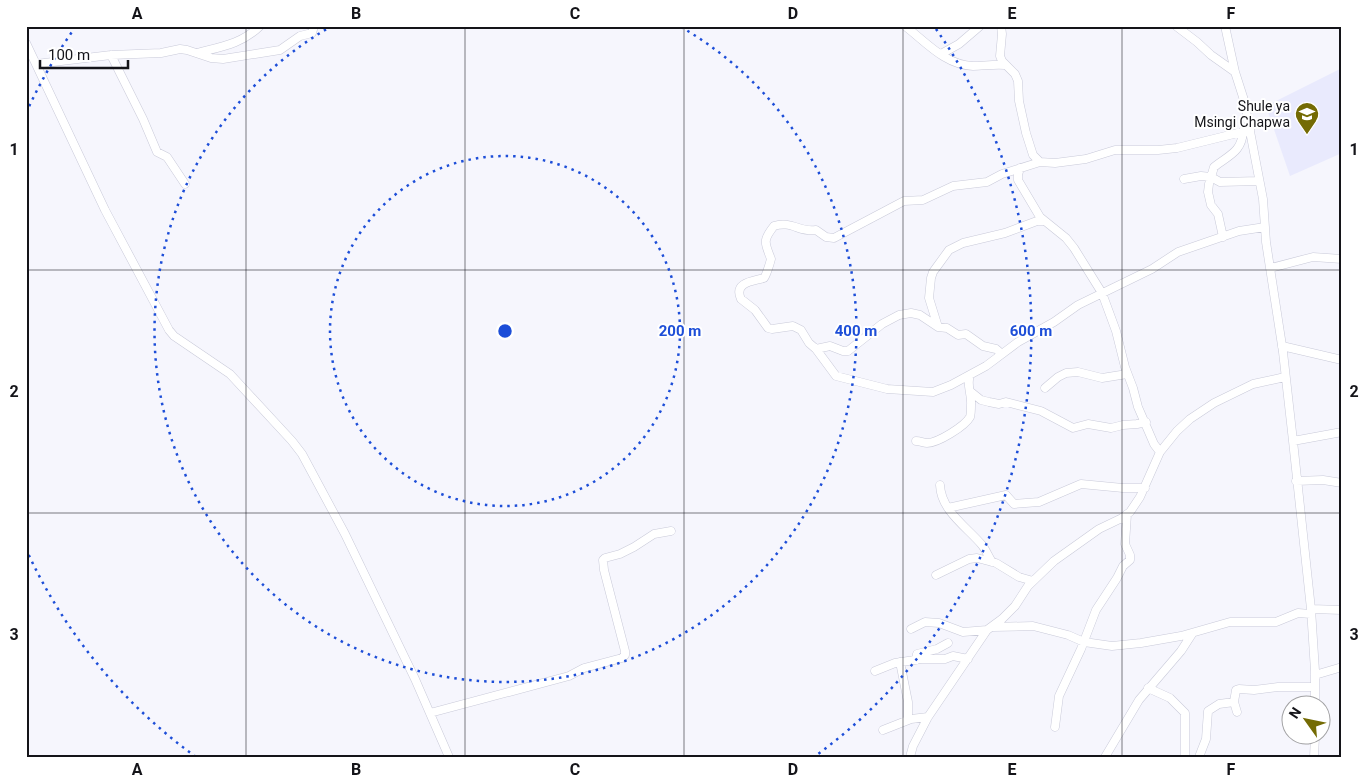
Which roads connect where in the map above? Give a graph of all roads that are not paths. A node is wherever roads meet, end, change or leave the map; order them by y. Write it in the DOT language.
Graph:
graph roads {
  1 [pos="260,26"];
  2 [pos="314,26"];
  3 [pos="905,26"];
  4 [pos="980,26"];
  5 [pos="1001,26"];
  6 [pos="1176,26"];
  7 [pos="1225,26"];
  8 [pos="26,44"];
  9 [pos="197,53"];
  10 [pos="941,54"];
  11 [pos="111,55"];
  12 [pos="36,64"];
  13 [pos="1005,65"];
  14 [pos="1235,72"];
  15 [pos="1247,130"];
  16 [pos="1040,162"];
  17 [pos="1020,168"];
  18 [pos="1211,177"];
  19 [pos="1184,179"];
  20 [pos="1259,181"];
  21 [pos="185,184"];
  22 [pos="1044,221"];
  23 [pos="1266,226"];
  24 [pos="1223,237"];
  25 [pos="1342,259"];
  26 [pos="1271,268"];
  27 [pos="1102,293"];
  28 [pos="938,327"];
  29 [pos="1282,346"];
  30 [pos="816,349"];
  31 [pos="1002,354"];
  32 [pos="1342,360"];
  33 [pos="1127,374"];
  34 [pos="970,375"];
  35 [pos="1285,377"];
  36 [pos="1045,388"];
  37 [pos="971,392"];
  38 [pos="1146,422"];
  39 [pos="1342,432"];
  40 [pos="916,441"];
  41 [pos="1294,441"];
  42 [pos="1160,452"];
  43 [pos="1296,481"];
  44 [pos="1342,483"];
  45 [pos="940,486"];
  46 [pos="1145,488"];
  47 [pos="948,508"];
  48 [pos="1127,514"];
  49 [pos="670,530"];
  50 [pos="992,562"];
  51 [pos="936,576"];
  52 [pos="1033,581"];
  53 [pos="1342,610"];
  54 [pos="1311,611"];
  55 [pos="911,629"];
  56 [pos="989,629"];
  57 [pos="958,631"];
  58 [pos="1192,634"];
  59 [pos="948,642"];
  60 [pos="1084,642"];
  61 [pos="949,657"];
  62 [pos="968,659"];
  63 [pos="916,660"];
  64 [pos="900,662"];
  65 [pos="1342,668"];
  66 [pos="875,671"];
  67 [pos="1315,676"];
  68 [pos="1315,687"];
  69 [pos="1148,688"];
  70 [pos="1315,696"];
  71 [pos="1234,702"];
  72 [pos="1237,712"];
  73 [pos="430,713"];
  74 [pos="928,717"];
  75 [pos="908,720"];
  76 [pos="1055,727"];
  77 [pos="883,730"];
  78 [pos="449,757"];
  79 [pos="910,757"];
  80 [pos="1106,757"];
  81 [pos="1185,757"];
  82 [pos="1199,757"];
  1 -- 9 [label="street"];
  2 -- 9 [label="street"];
  3 -- 10 [label="street"];
  4 -- 10 [label="street"];
  5 -- 13 [label="street"];
  6 -- 14 [label="street"];
  7 -- 14 [label="street"];
  8 -- 12 [label="street"];
  9 -- 11 [label="street"];
  10 -- 13 [label="street"];
  11 -- 12 [label="street"];
  11 -- 21 [label="street"];
  12 -- 73 [label="street"];
  13 -- 16 [label="street"];
  14 -- 15 [label="street"];
  15 -- 16 [label="street"];
  15 -- 18 [label="street"];
  15 -- 20 [label="street"];
  16 -- 17 [label="street"];
  17 -- 22 [label="street"];
  17 -- 30 [label="street"];
  18 -- 19 [label="street"];
  18 -- 20 [label="street"];
  18 -- 24 [label="street"];
  20 -- 23 [label="street"];
  22 -- 27 [label="street"];
  22 -- 28 [label="street"];
  23 -- 24 [label="street"];
  23 -- 26 [label="street"];
  24 -- 27 [label="street"];
  25 -- 26 [label="street"];
  26 -- 29 [label="street"];
  27 -- 31 [label="street"];
  27 -- 33 [label="street"];
  28 -- 30 [label="street"];
  28 -- 31 [label="street"];
  29 -- 32 [label="street"];
  29 -- 35 [label="street"];
  30 -- 34 [label="street"];
  31 -- 34 [label="street"];
  33 -- 36 [label="street"];
  33 -- 38 [label="street"];
  34 -- 37 [label="street"];
  35 -- 41 [label="street"];
  35 -- 42 [label="street"];
  37 -- 38 [label="street"];
  37 -- 40 [label="street"];
  38 -- 42 [label="street"];
  39 -- 41 [label="street"];
  41 -- 43 [label="street"];
  42 -- 46 [label="street"];
  43 -- 44 [label="street"];
  43 -- 54 [label="street"];
  45 -- 47 [label="street"];
  46 -- 47 [label="street"];
  46 -- 48 [label="street"];
  47 -- 50 [label="street"];
  48 -- 52 [label="street"];
  48 -- 60 [label="street"];
  49 -- 73 [label="street"];
  50 -- 51 [label="street"];
  50 -- 52 [label="street"];
  52 -- 56 [label="street"];
  53 -- 54 [label="street"];
  54 -- 58 [label="street"];
  54 -- 67 [label="street"];
  55 -- 57 [label="street"];
  56 -- 57 [label="street"];
  56 -- 60 [label="street"];
  56 -- 62 [label="street"];
  57 -- 59 [label="street"];
  58 -- 60 [label="street"];
  58 -- 69 [label="street"];
  59 -- 61 [label="street"];
  59 -- 63 [label="street"];
  60 -- 76 [label="street"];
  61 -- 62 [label="street"];
  61 -- 63 [label="street"];
  62 -- 74 [label="street"];
  63 -- 64 [label="street"];
  64 -- 66 [label="street"];
  64 -- 75 [label="street"];
  65 -- 67 [label="street"];
  67 -- 68 [label="street"];
  68 -- 70 [label="street"];
  68 -- 71 [label="street"];
  69 -- 80 [label="street"];
  69 -- 81 [label="street"];
  71 -- 72 [label="street"];
  71 -- 82 [label="street"];
  73 -- 78 [label="street"];
  74 -- 75 [label="street"];
  74 -- 79 [label="street"];
  75 -- 77 [label="street"];
}
